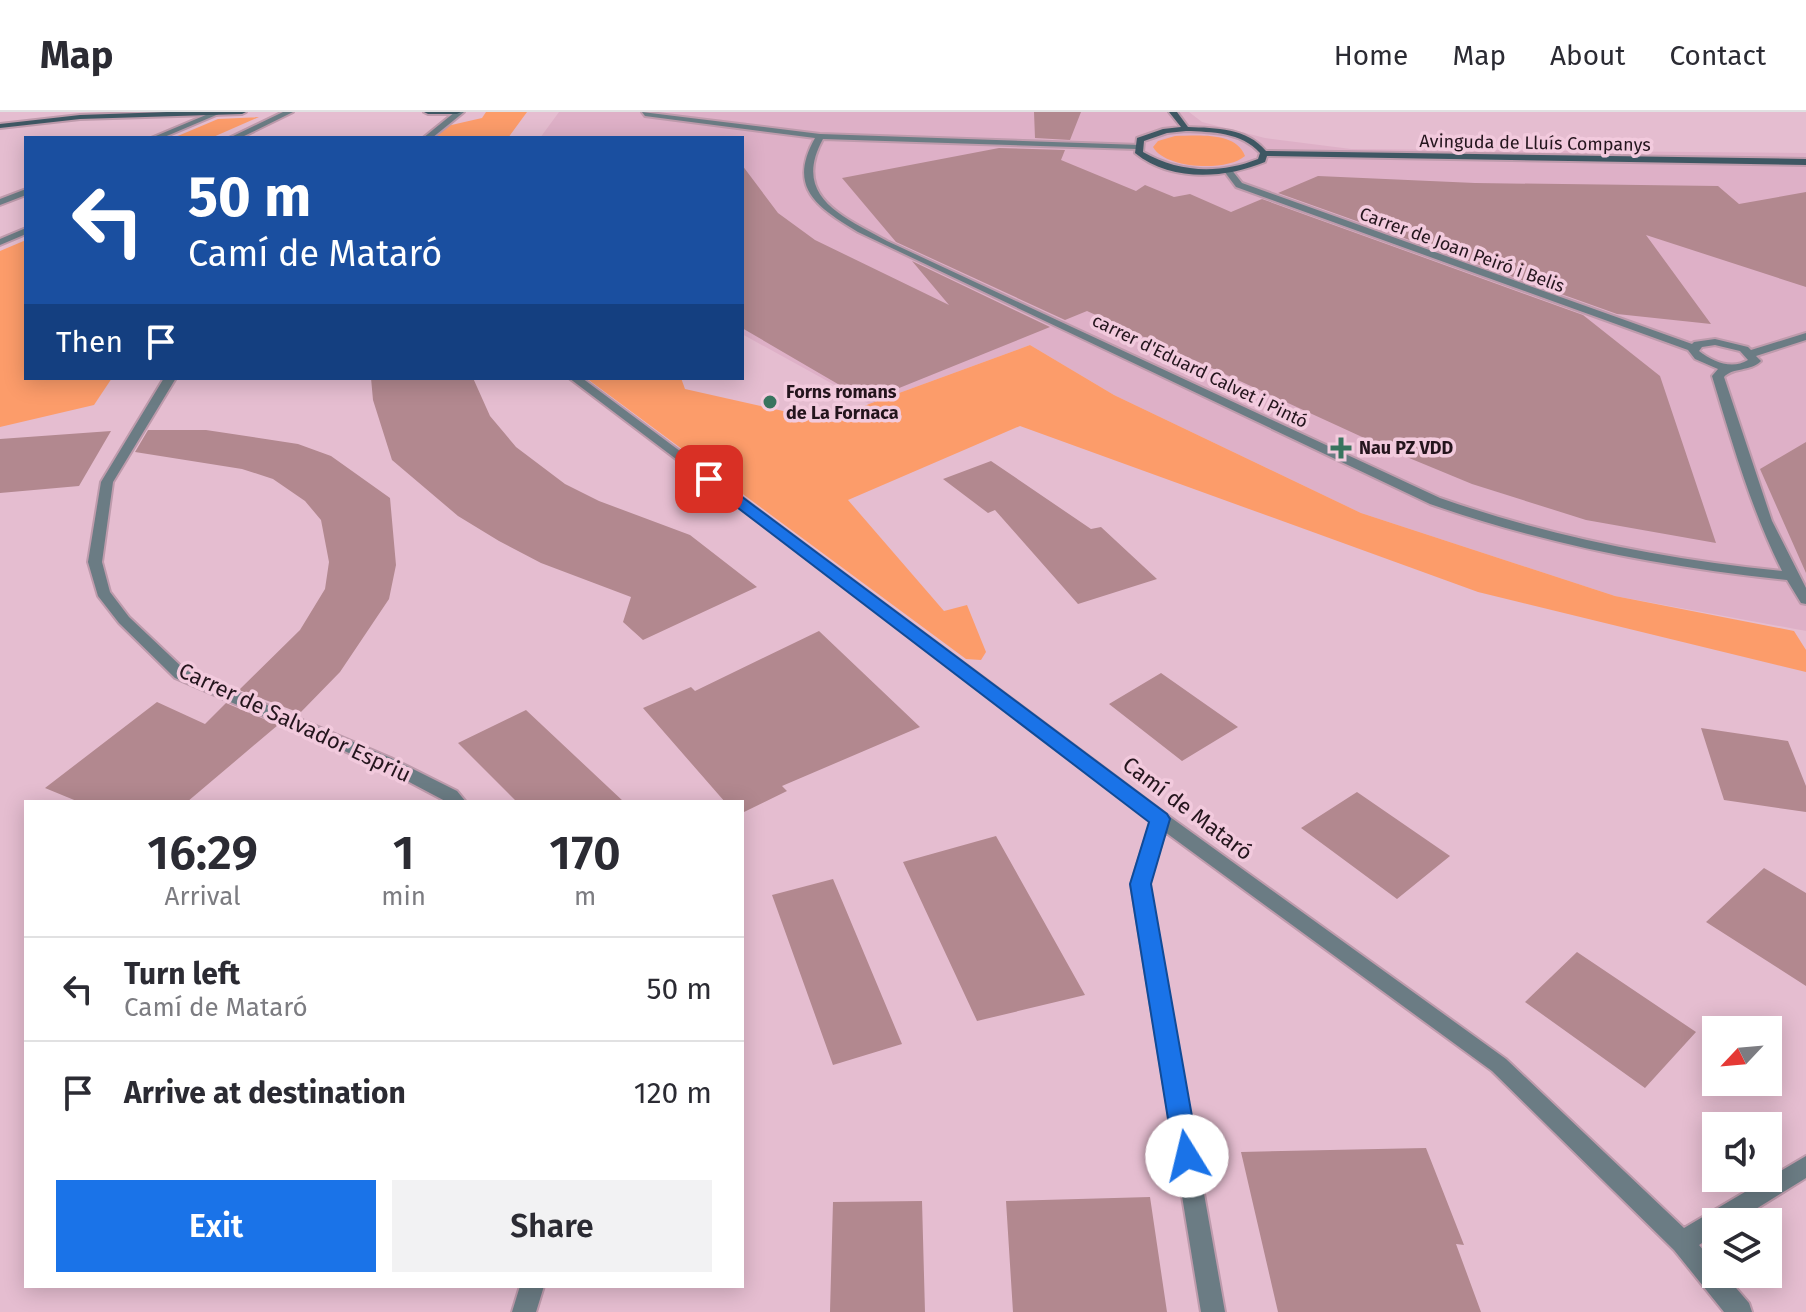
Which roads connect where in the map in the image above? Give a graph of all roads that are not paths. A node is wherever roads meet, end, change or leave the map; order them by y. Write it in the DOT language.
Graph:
graph roads {
  1 [pos="242,112"];
  2 [pos="289,112"];
  3 [pos="429,112"];
  4 [pos="458,112"];
  5 [pos="1173,112"];
  6 [pos="217,113"];
  7 [pos="645,114"];
  8 [pos="0,126"];
  9 [pos="1186,129"];
  10 [pos="160,136"];
  11 [pos="237,136"];
  12 [pos="428,136"];
  13 [pos="429,136"];
  14 [pos="820,136"];
  15 [pos="1137,147"];
  16 [pos="1264,153"];
  17 [pos="1806,162"];
  18 [pos="1228,171"];
  19 [pos="24,193"];
  20 [pos="0,202"];
  21 [pos="24,232"];
  22 [pos="0,242"];
  23 [pos="1806,336"];
  24 [pos="1692,348"];
  25 [pos="1751,354"];
  26 [pos="1727,367"];
  27 [pos="169,380"];
  28 [pos="578,380"];
  29 [pos="1790,576"];
  30 [pos="1806,600"];
  31 [pos="455,800"];
  32 [pos="1160,819"];
  33 [pos="1806,1166"];
  34 [pos="1682,1242"];
  35 [pos="531,1288"];
  36 [pos="524,1312"];
  37 [pos="1213,1312"];
  38 [pos="1740,1312"];
  1 -- 6 [label="street"];
  2 -- 11 [label="street"];
  3 -- 4 [label="street"];
  3 -- 12 [label="street"];
  4 -- 13 [label="street"];
  5 -- 9 [label="street"];
  6 -- 8 [label="street"];
  6 -- 10 [label="street"];
  7 -- 14 [label="street"];
  9 -- 15 [label="street"];
  9 -- 16 [label="street"];
  14 -- 15 [label="street"];
  14 -- 29 [label="street, carrer d'Eduard Calvet i Pintó"];
  15 -- 18 [label="street"];
  16 -- 17 [label="street, Avinguda de Lluís Companys"];
  16 -- 18 [label="street"];
  18 -- 24 [label="street, Carrer de Joan Peiró i Belis"];
  19 -- 20 [label="street"];
  21 -- 22 [label="street"];
  23 -- 25 [label="street"];
  24 -- 25 [label="street"];
  24 -- 26 [label="street"];
  25 -- 26 [label="street"];
  26 -- 29 [label="street"];
  27 -- 31 [label="street, Carrer de Salvador Espriu"];
  28 -- 32 [label="street, Camí de Mataró"];
  29 -- 30 [label="street"];
  32 -- 34 [label="street, Camí de Mataró"];
  32 -- 37 [label="street"];
  33 -- 34 [label="street"];
  34 -- 38 [label="street, Camí de Mataró"];
  35 -- 36 [label="street"];
}
